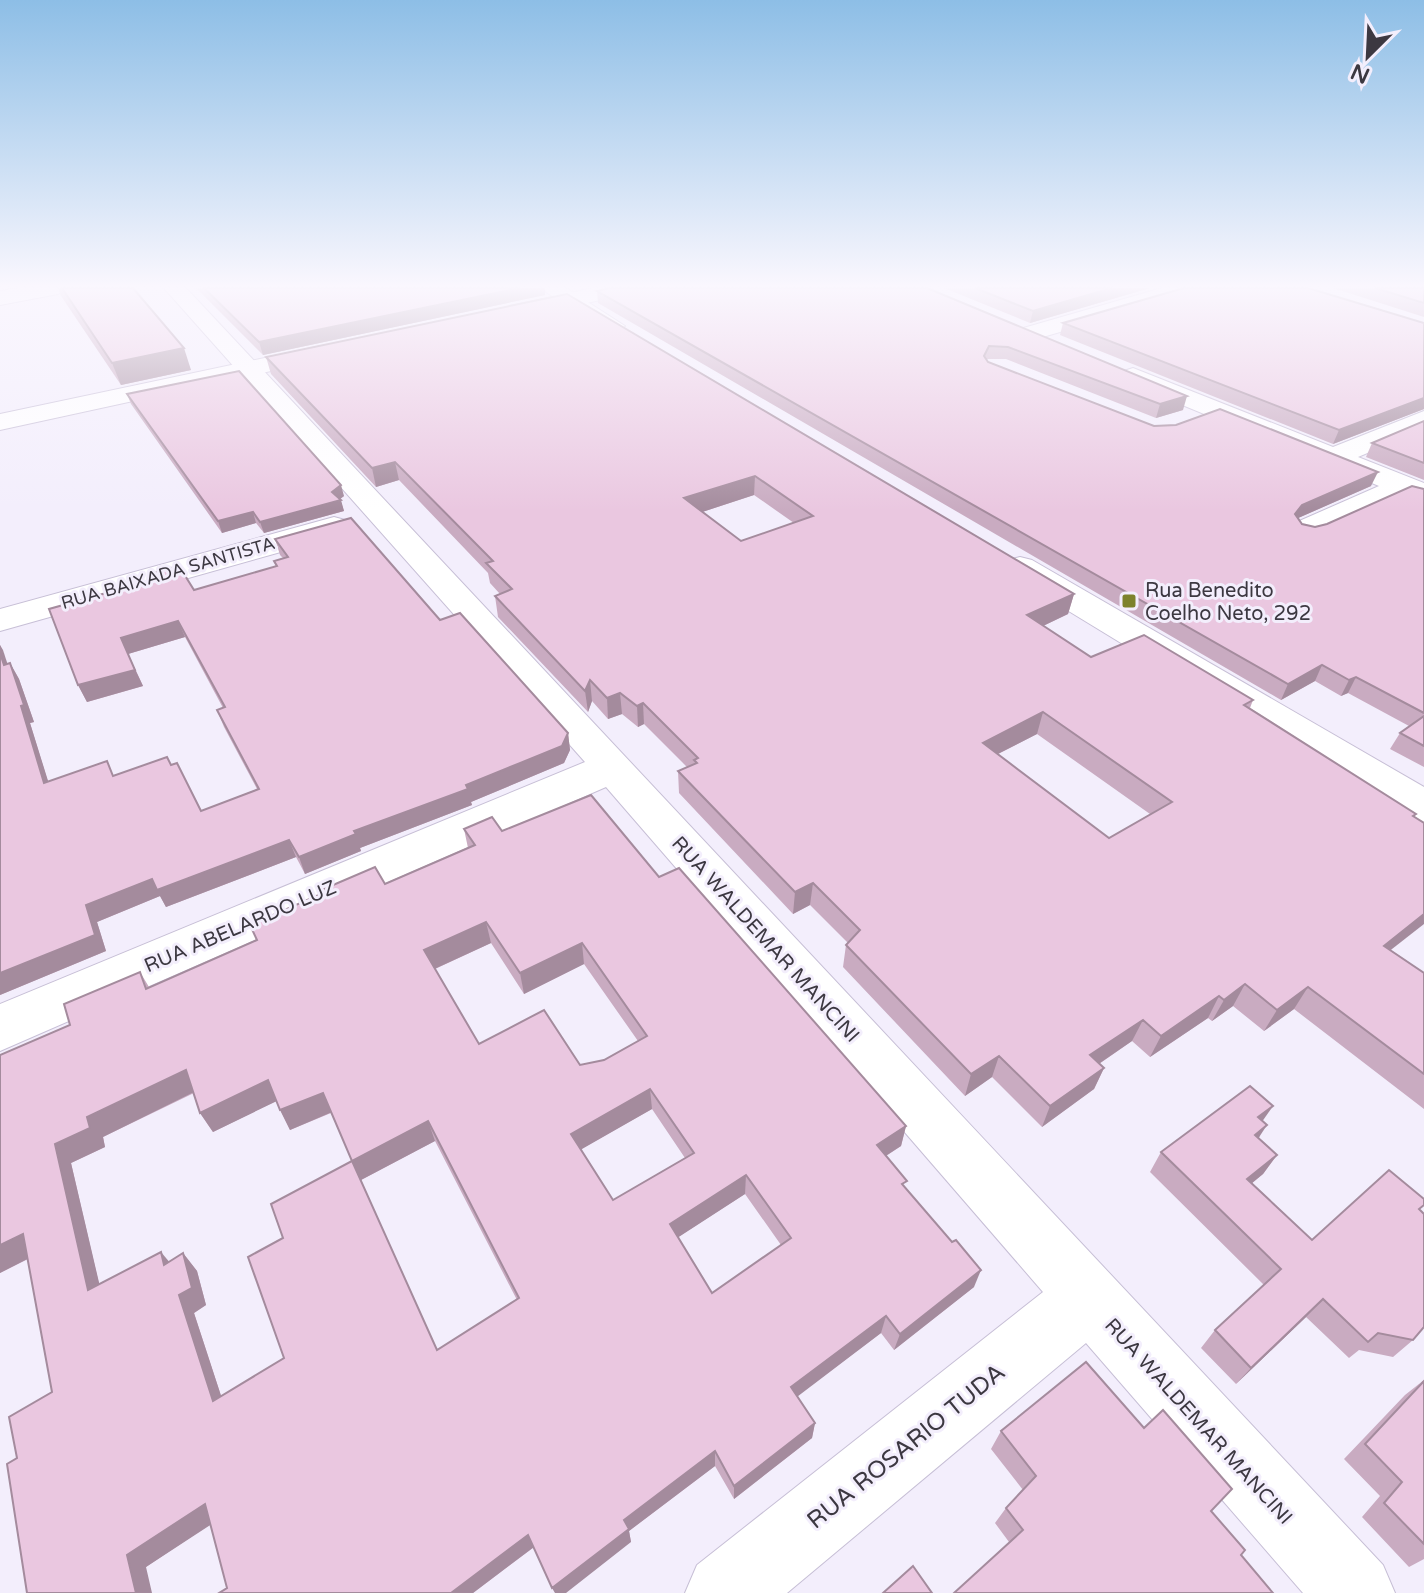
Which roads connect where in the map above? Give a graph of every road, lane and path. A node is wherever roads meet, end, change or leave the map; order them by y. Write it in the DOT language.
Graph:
graph roads {
  1 [pos="245,362"];
  2 [pos="276,362"];
  3 [pos="1108,366"];
  4 [pos="250,368"];
  5 [pos="1216,410"];
  6 [pos="1424,419"];
  7 [pos="0,422"];
  8 [pos="1180,423"];
  9 [pos="1334,457"];
  10 [pos="1415,490"];
  11 [pos="383,513"];
  12 [pos="1308,529"];
  13 [pos="995,552"];
  14 [pos="0,620"];
  15 [pos="613,767"];
  16 [pos="1424,807"];
  17 [pos="0,1028"];
  18 [pos="1088,1298"];
  19 [pos="725,1593"];
  20 [pos="1355,1593"];
  1 -- 4 [label="street, RUA WALDEMAR MANCINI"];
  2 -- 4 [label="street"];
  3 -- 5 [label="street"];
  4 -- 7 [label="street"];
  4 -- 11 [label="street, RUA WALDEMAR MANCINI"];
  5 -- 8 [label="street"];
  5 -- 9 [label="street"];
  6 -- 9 [label="street"];
  9 -- 10 [label="street"];
  10 -- 12 [label="street"];
  11 -- 14 [label="street, RUA BAIXADA SANTISTA"];
  11 -- 15 [label="street, RUA WALDEMAR MANCINI"];
  13 -- 16 [label="street"];
  15 -- 17 [label="street, RUA ABELARDO LUZ"];
  15 -- 18 [label="street, RUA WALDEMAR MANCINI"];
  18 -- 19 [label="street, RUA ROSARIO TUDA"];
  18 -- 20 [label="street, RUA WALDEMAR MANCINI"];
}
